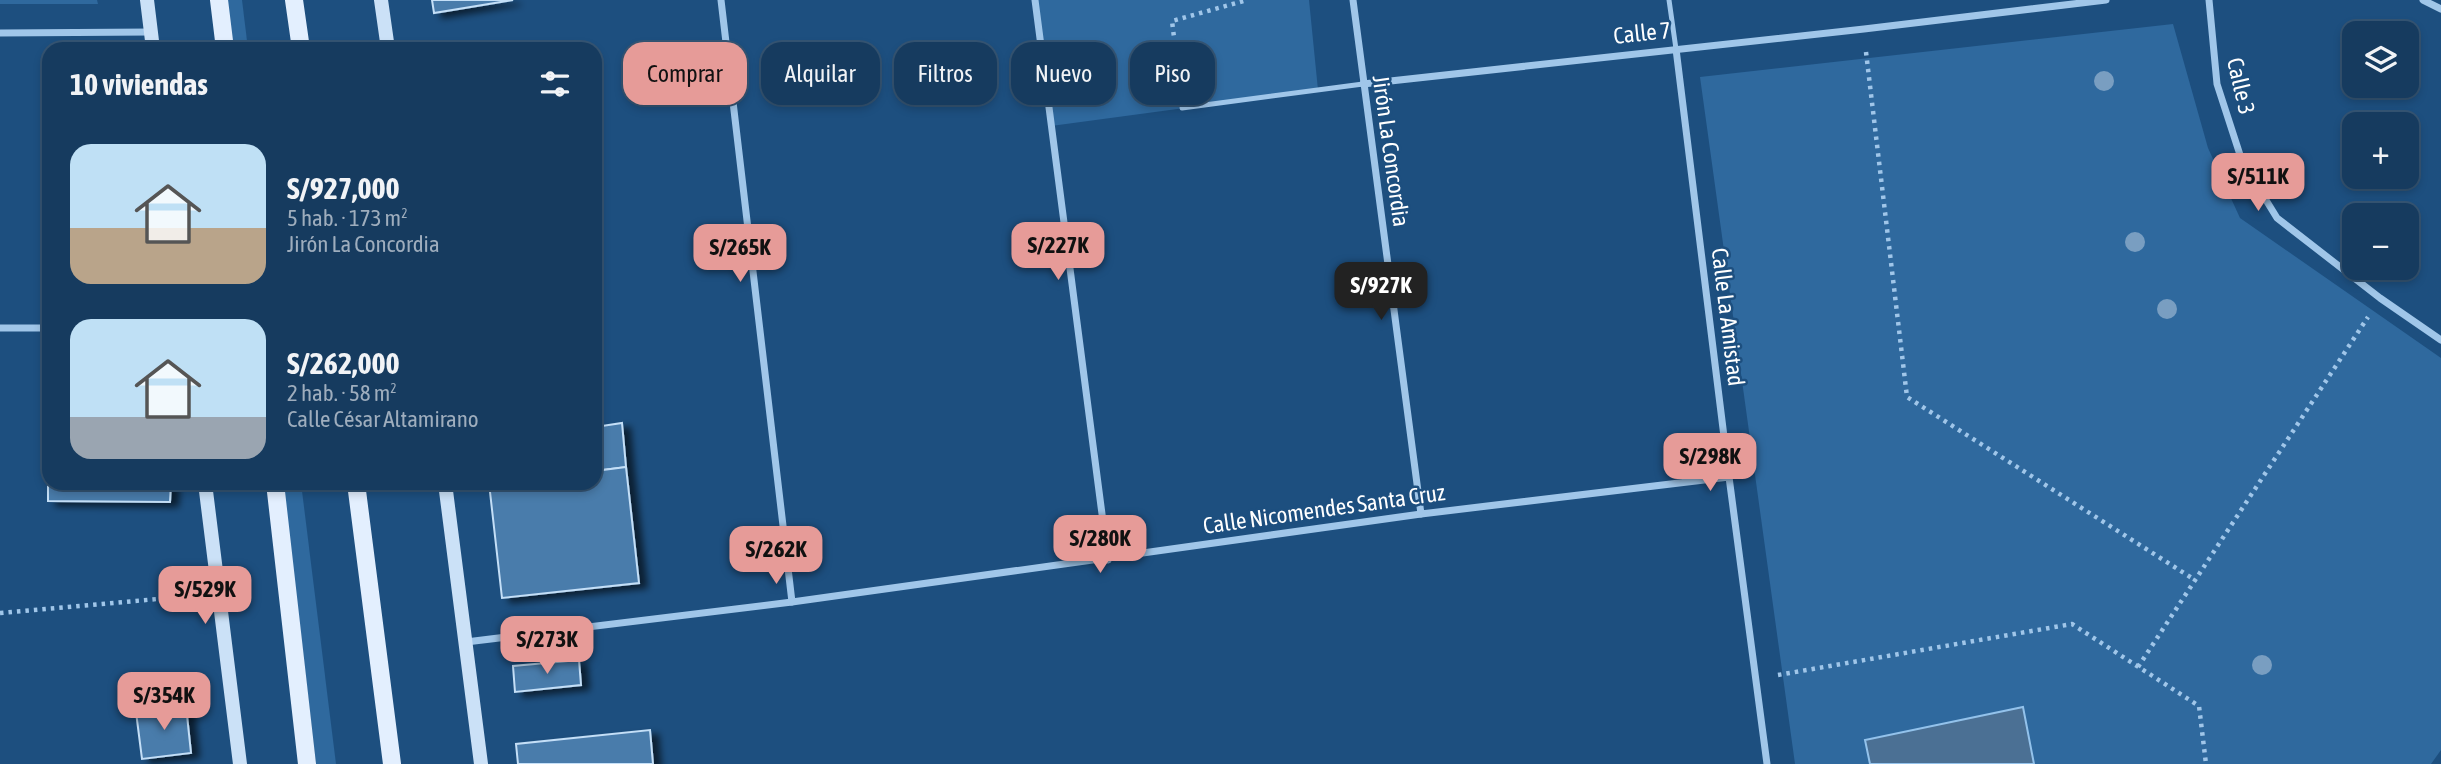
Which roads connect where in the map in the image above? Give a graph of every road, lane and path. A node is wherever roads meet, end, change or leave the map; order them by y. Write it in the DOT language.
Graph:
graph roads {
  1 [pos="147,0"];
  2 [pos="219,0"];
  3 [pos="294,0"];
  4 [pos="381,0"];
  5 [pos="721,0"];
  6 [pos="1035,0"];
  7 [pos="1247,0"];
  8 [pos="1353,0"];
  9 [pos="1669,0"];
  10 [pos="2106,0"];
  11 [pos="2209,0"];
  12 [pos="2423,0"];
  13 [pos="2441,9"];
  14 [pos="1864,29"];
  15 [pos="151,32"];
  16 [pos="0,33"];
  17 [pos="152,42"];
  18 [pos="224,42"];
  19 [pos="300,42"];
  20 [pos="387,42"];
  21 [pos="1676,48"];
  22 [pos="1363,84"];
  23 [pos="1182,108"];
  24 [pos="2380,298"];
  25 [pos="0,328"];
  26 [pos="42,328"];
  27 [pos="2441,340"];
  28 [pos="1729,477"];
  29 [pos="206,490"];
  30 [pos="276,490"];
  31 [pos="357,490"];
  32 [pos="447,490"];
  33 [pos="1421,514"];
  34 [pos="1108,560"];
  35 [pos="2195,580"];
  36 [pos="219,593"];
  37 [pos="792,602"];
  38 [pos="0,613"];
  39 [pos="466,642"];
  40 [pos="2138,667"];
  41 [pos="1756,679"];
  42 [pos="240,764"];
  43 [pos="307,764"];
  44 [pos="392,764"];
  45 [pos="481,764"];
  46 [pos="1767,764"];
  47 [pos="2206,764"];
  1 -- 15 [label="main road"];
  2 -- 18 [label="main road"];
  3 -- 19 [label="main road"];
  4 -- 20 [label="main road"];
  5 -- 37 [label="street"];
  6 -- 34 [label="street"];
  7 -- 23 [label="path"];
  8 -- 22 [label="street, Jirón La Concordia"];
  9 -- 21 [label="lane, Calle La Amistad"];
  10 -- 14 [label="street, Calle 7"];
  11 -- 24 [label="street, Calle 3"];
  12 -- 13 [label="street"];
  14 -- 21 [label="street, Calle 7"];
  14 -- 35 [label="path"];
  15 -- 16 [label="street"];
  15 -- 17 [label="main road"];
  21 -- 22 [label="street, Calle 7"];
  21 -- 28 [label="street, Calle La Amistad"];
  22 -- 23 [label="lane, Calle 7"];
  22 -- 33 [label="street, Jirón La Concordia"];
  24 -- 27 [label="street, Calle 3"];
  24 -- 35 [label="path"];
  25 -- 26 [label="street"];
  28 -- 33 [label="street, Calle Nicomendes Santa Cruz"];
  28 -- 41 [label="street, Calle La Amistad"];
  29 -- 36 [label="main road"];
  30 -- 43 [label="main road"];
  31 -- 44 [label="main road"];
  32 -- 39 [label="main road"];
  33 -- 34 [label="street, Calle Nicomendes Santa Cruz"];
  34 -- 37 [label="street, Calle Nicomendes Santa Cruz"];
  35 -- 40 [label="path"];
  36 -- 38 [label="path"];
  36 -- 42 [label="main road"];
  37 -- 39 [label="street, Calle Nicomendes Santa Cruz"];
  39 -- 45 [label="main road"];
  40 -- 41 [label="path"];
  40 -- 47 [label="path"];
  41 -- 46 [label="street, Calle La Amistad"];
}
